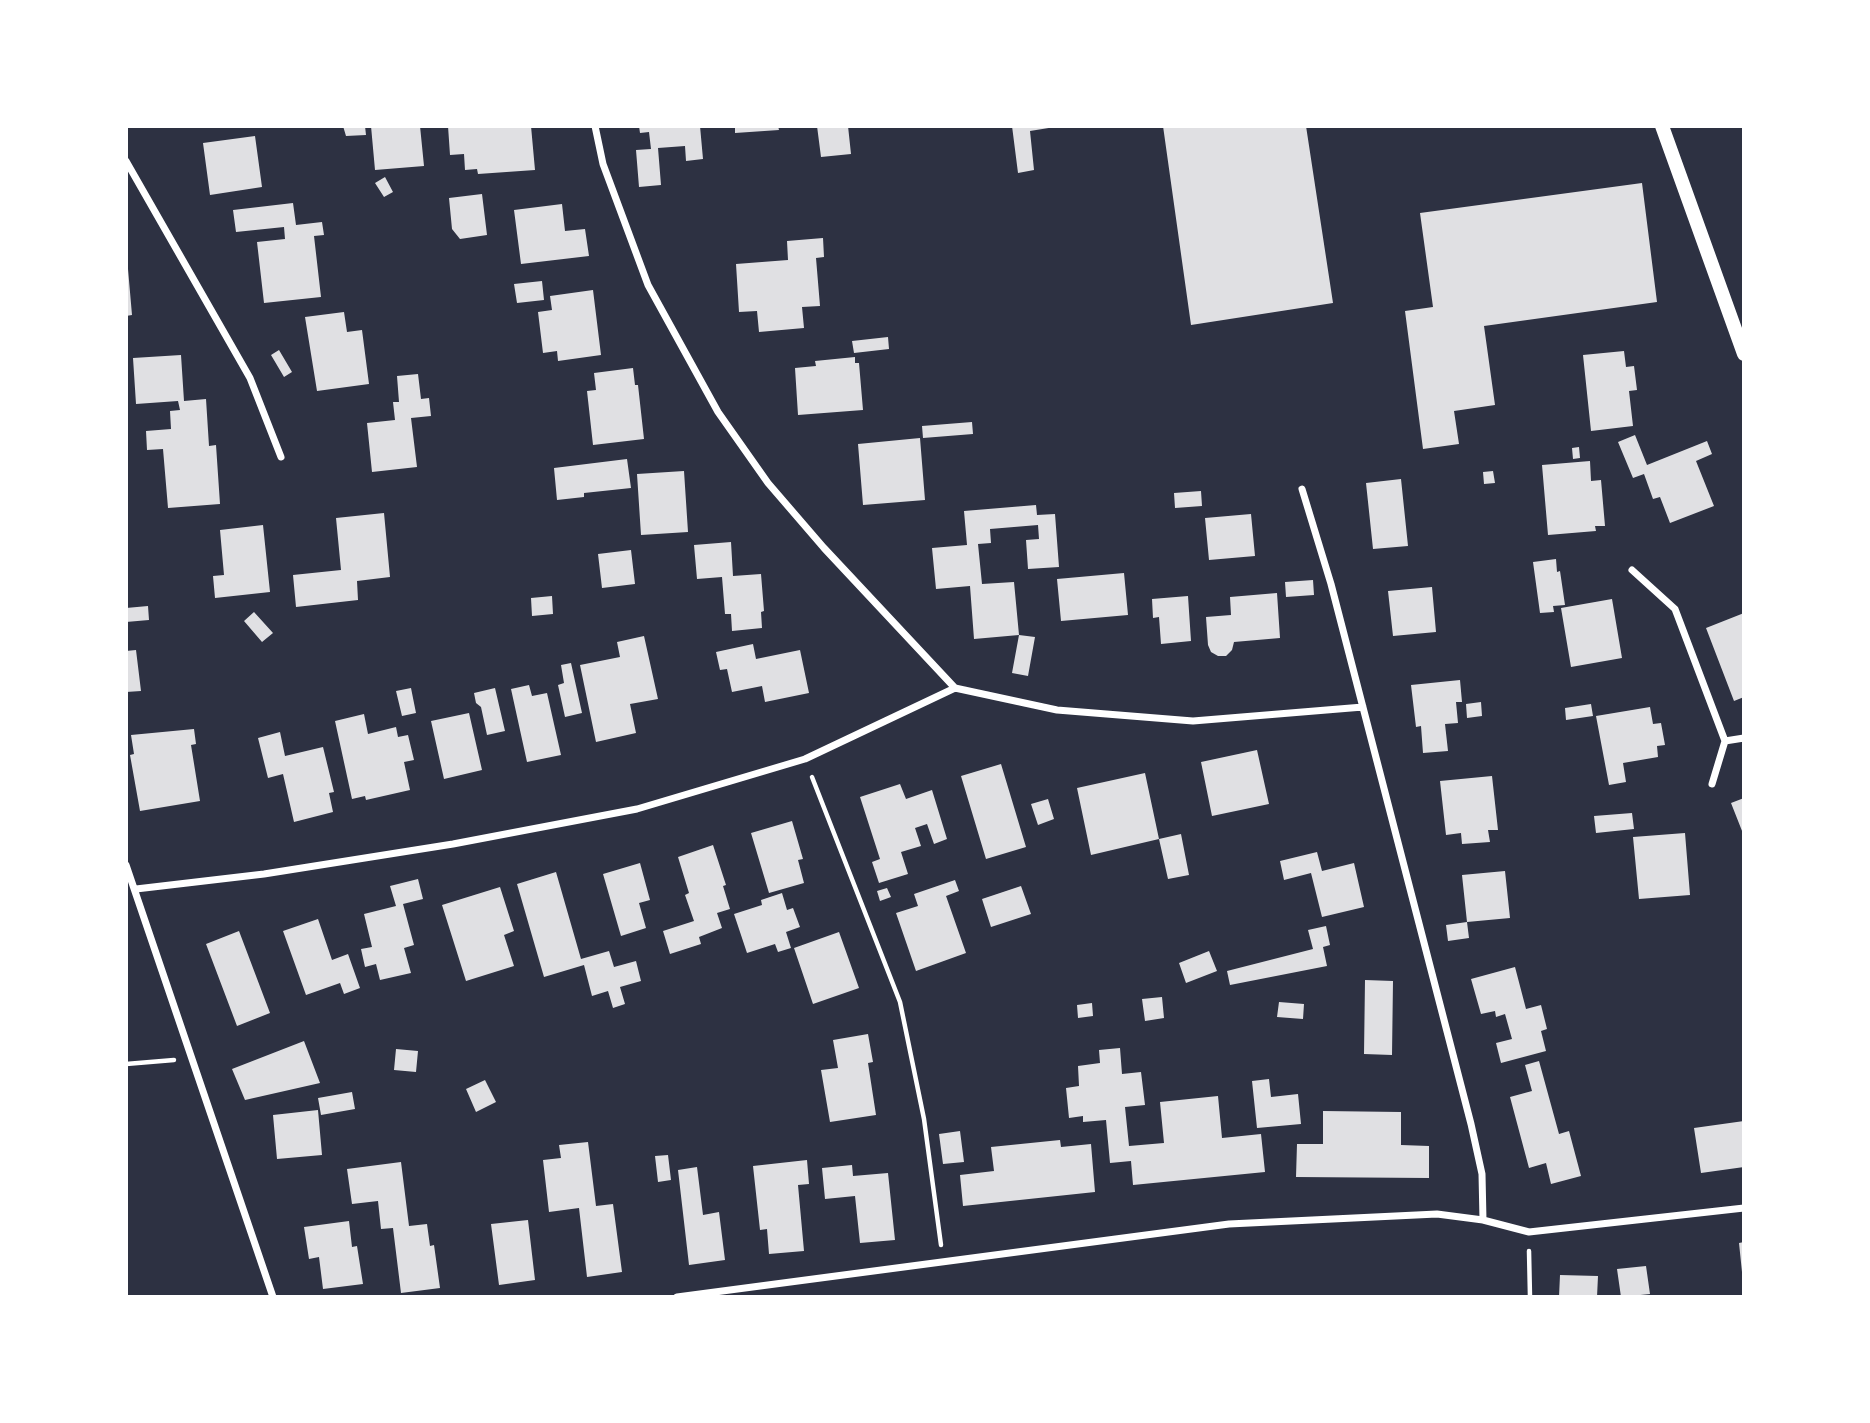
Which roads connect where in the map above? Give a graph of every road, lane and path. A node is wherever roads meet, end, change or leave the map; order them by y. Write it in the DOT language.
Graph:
graph roads {
  1 [pos="594,126"];
  2 [pos="1662,126"];
  3 [pos="126,161"];
  4 [pos="1744,354"];
  5 [pos="281,457"];
  6 [pos="1302,489"];
  7 [pos="1632,570"];
  8 [pos="955,688"];
  9 [pos="1363,706"];
  10 [pos="1744,738"];
  11 [pos="1725,741"];
  12 [pos="805,759"];
  13 [pos="1712,784"];
  14 [pos="126,865"];
  15 [pos="136,889"];
  16 [pos="193,1058"];
  17 [pos="126,1064"];
  18 [pos="1744,1208"];
  19 [pos="1483,1220"];
  20 [pos="1529,1232"];
  21 [pos="943,1263"];
  22 [pos="273,1297"];
  23 [pos="677,1297"];
  24 [pos="1530,1297"];
  1 -- 8 [label="street"];
  2 -- 4 [label="main road"];
  3 -- 5 [label="street"];
  6 -- 9 [label="street"];
  7 -- 11 [label="street"];
  8 -- 9 [label="street"];
  8 -- 12 [label="street"];
  9 -- 19 [label="street"];
  10 -- 11 [label="street"];
  11 -- 13 [label="street"];
  12 -- 15 [label="street"];
  12 -- 21 [label="path"];
  14 -- 15 [label="street"];
  15 -- 16 [label="street"];
  16 -- 17 [label="path"];
  16 -- 22 [label="street"];
  18 -- 20 [label="street"];
  19 -- 20 [label="street"];
  19 -- 21 [label="street"];
  20 -- 24 [label="path"];
  21 -- 23 [label="street"];
}
